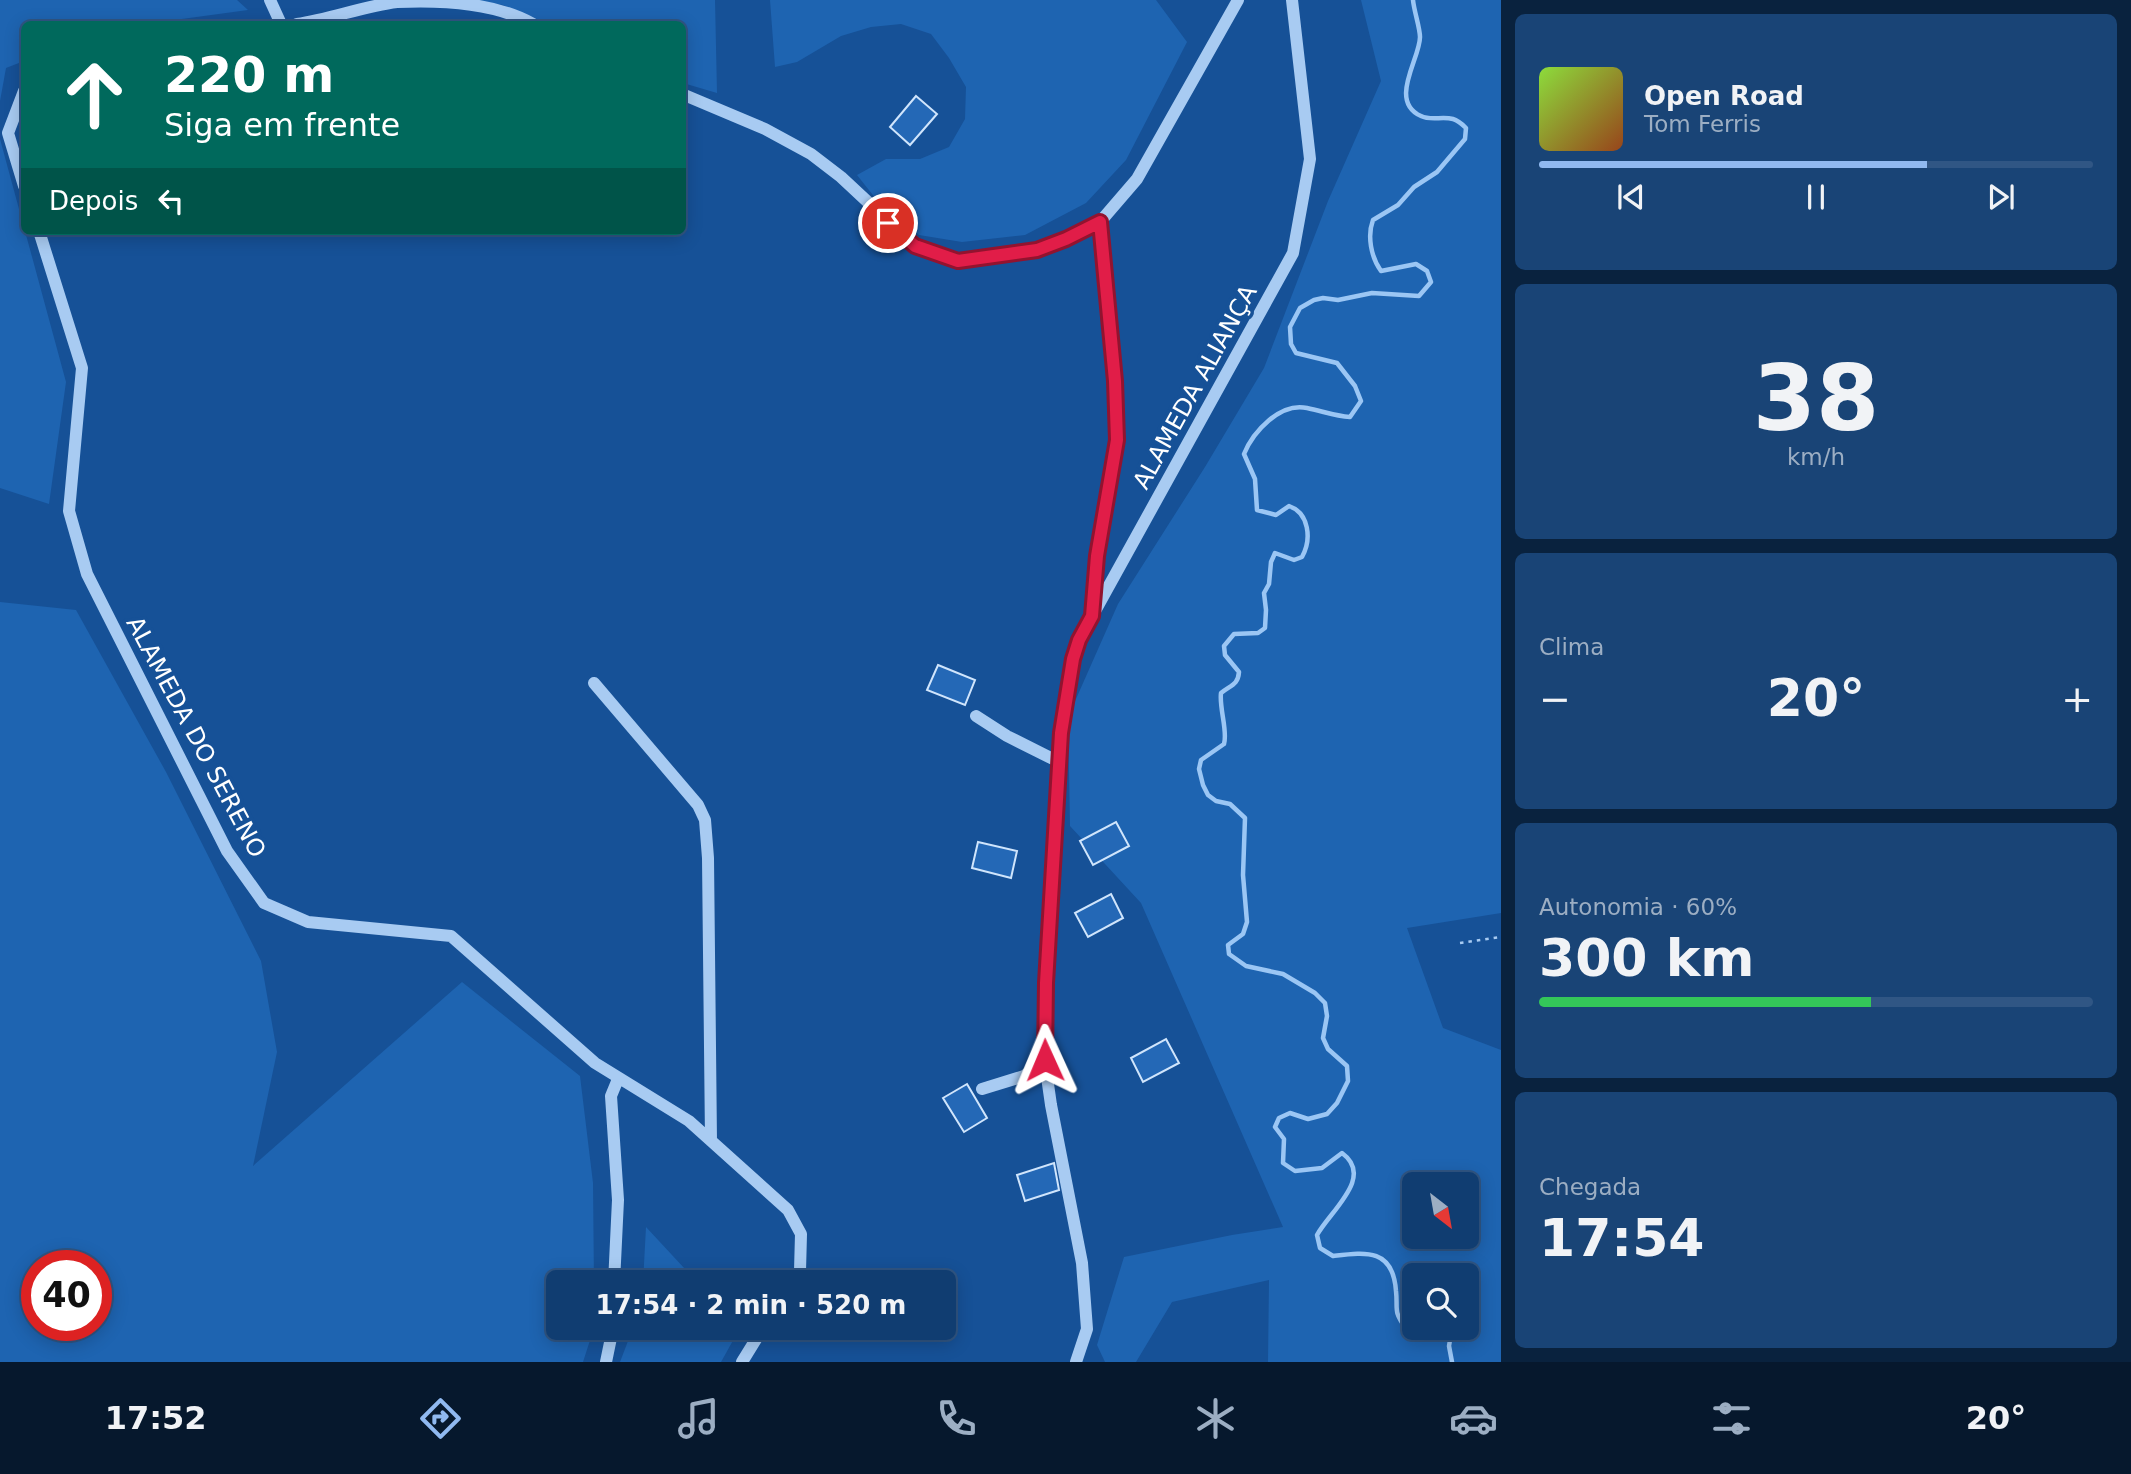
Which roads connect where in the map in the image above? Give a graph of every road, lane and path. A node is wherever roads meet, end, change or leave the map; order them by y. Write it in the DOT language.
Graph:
graph roads {
  1 [pos="270,0"];
  2 [pos="1238,0"];
  3 [pos="1292,0"];
  4 [pos="280,21"];
  5 [pos="310,21"];
  6 [pos="526,21"];
  7 [pos="686,96"];
  8 [pos="21,98"];
  9 [pos="21,176"];
  10 [pos="1100,222"];
  11 [pos="40,235"];
  12 [pos="1092,616"];
  13 [pos="594,683"];
  14 [pos="976,716"];
  15 [pos="1059,762"];
  16 [pos="1501,937"];
  17 [pos="1460,943"];
  18 [pos="1045,1060"];
  19 [pos="618,1079"];
  20 [pos="982,1089"];
  21 [pos="711,1140"];
  22 [pos="615,1270"];
  23 [pos="800,1270"];
  24 [pos="611,1340"];
  25 [pos="756,1340"];
  26 [pos="1082,1347"];
  27 [pos="606,1362"];
  28 [pos="742,1362"];
  29 [pos="1076,1362"];
  30 [pos="1090,1362"];
  1 -- 4 [label="street"];
  2 -- 10 [label="street"];
  3 -- 12 [label="street, ALAMEDA ALIANÇA"];
  5 -- 6 [label="street"];
  7 -- 10 [label="street"];
  8 -- 9 [label="street"];
  10 -- 12 [label="street"];
  11 -- 19 [label="street, ALAMEDA DO SERENO"];
  12 -- 15 [label="street, ALAMEDA ALIANÇA"];
  13 -- 21 [label="street"];
  14 -- 15 [label="street"];
  15 -- 18 [label="street, ALAMEDA ALIANÇA"];
  16 -- 17 [label="path"];
  18 -- 20 [label="street"];
  18 -- 26 [label="street, ALAMEDA ALIANÇA"];
  19 -- 21 [label="street, ALAMEDA DO SERENO"];
  19 -- 22 [label="street"];
  21 -- 23 [label="street, ALAMEDA DO SERENO"];
  24 -- 27 [label="street"];
  25 -- 28 [label="street"];
  26 -- 29 [label="street, ALAMEDA ALIANÇA"];
  26 -- 30 [label="street"];
}
